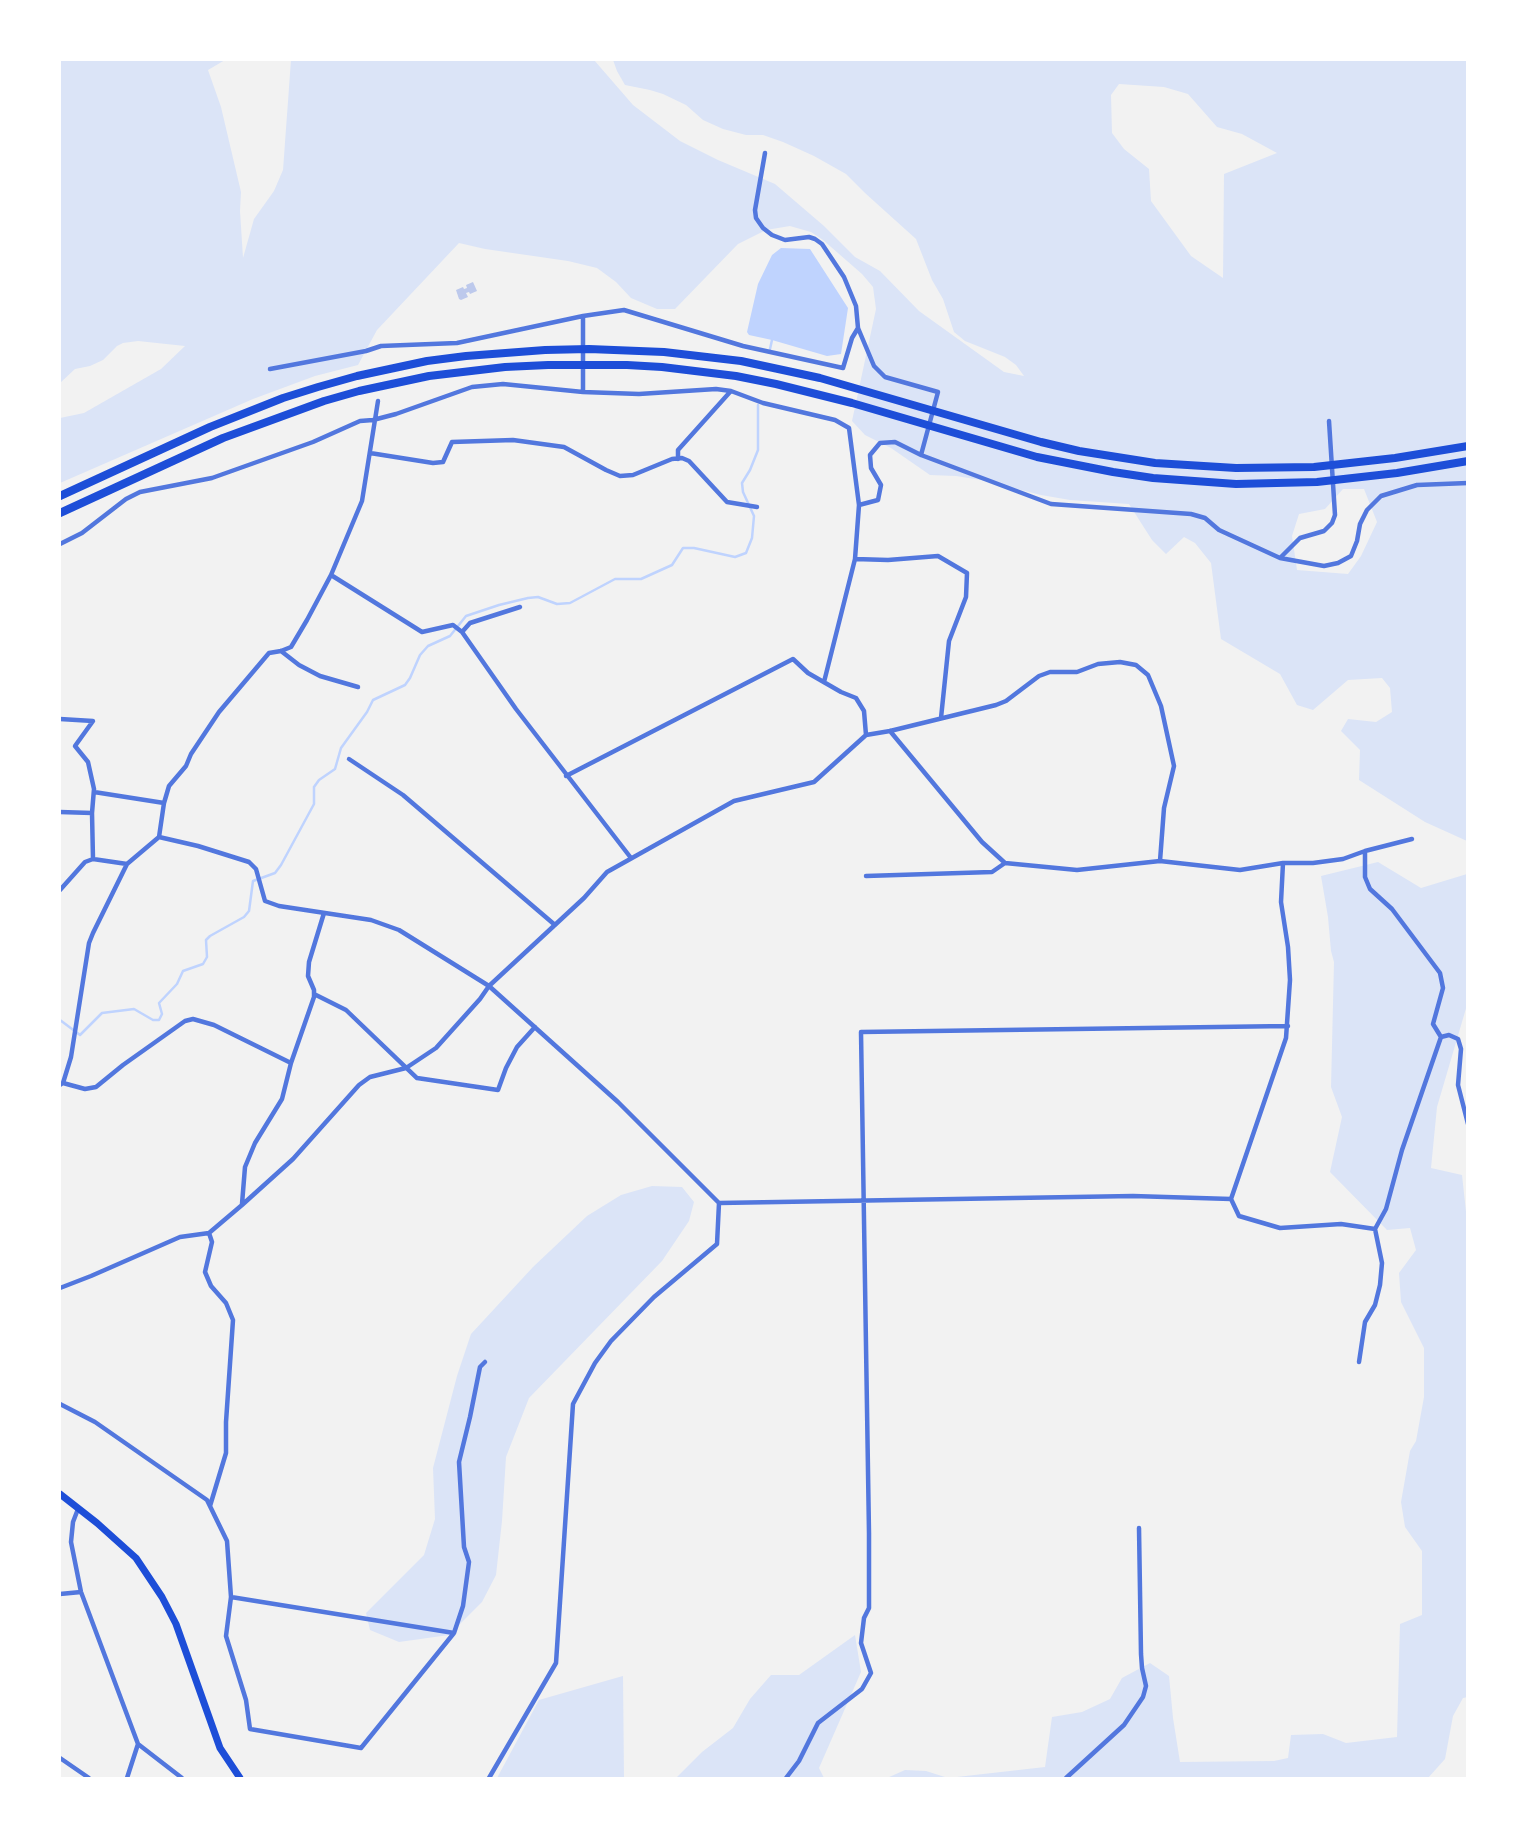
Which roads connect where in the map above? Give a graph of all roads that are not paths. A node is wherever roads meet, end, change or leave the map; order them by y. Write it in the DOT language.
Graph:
graph roads {
  1 [pos="765,153"];
  2 [pos="583,316"];
  3 [pos="858,328"];
  4 [pos="270,369"];
  5 [pos="583,391"];
  6 [pos="731,391"];
  7 [pos="377,401"];
  8 [pos="373,420"];
  9 [pos="1329,421"];
  10 [pos="1468,446"];
  11 [pos="370,453"];
  12 [pos="920,455"];
  13 [pos="678,459"];
  14 [pos="1468,461"];
  15 [pos="1468,483"];
  16 [pos="60,496"];
  17 [pos="859,505"];
  18 [pos="757,507"];
  19 [pos="60,513"];
  20 [pos="60,544"];
  21 [pos="1280,558"];
  22 [pos="855,559"];
  23 [pos="331,575"];
  24 [pos="520,607"];
  25 [pos="462,632"];
  26 [pos="281,651"];
  27 [pos="824,682"];
  28 [pos="358,687"];
  29 [pos="941,718"];
  30 [pos="60,719"];
  31 [pos="890,732"];
  32 [pos="866,735"];
  33 [pos="349,759"];
  34 [pos="566,776"];
  35 [pos="94,792"];
  36 [pos="164,803"];
  37 [pos="60,812"];
  38 [pos="92,813"];
  39 [pos="159,836"];
  40 [pos="1412,839"];
  41 [pos="1365,851"];
  42 [pos="631,858"];
  43 [pos="93,859"];
  44 [pos="1160,861"];
  45 [pos="1004,863"];
  46 [pos="1283,863"];
  47 [pos="127,864"];
  48 [pos="866,876"];
  49 [pos="60,890"];
  50 [pos="324,913"];
  51 [pos="555,925"];
  52 [pos="489,986"];
  53 [pos="314,994"];
  54 [pos="1288,1026"];
  55 [pos="535,1027"];
  56 [pos="1441,1037"];
  57 [pos="291,1063"];
  58 [pos="406,1068"];
  59 [pos="61,1084"];
  60 [pos="1468,1124"];
  61 [pos="1231,1199"];
  62 [pos="863,1201"];
  63 [pos="719,1203"];
  64 [pos="242,1205"];
  65 [pos="1375,1229"];
  66 [pos="209,1233"];
  67 [pos="60,1288"];
  68 [pos="485,1362"];
  69 [pos="1359,1362"];
  70 [pos="60,1405"];
  71 [pos="60,1494"];
  72 [pos="210,1506"];
  73 [pos="78,1508"];
  74 [pos="1139,1528"];
  75 [pos="81,1592"];
  76 [pos="60,1594"];
  77 [pos="231,1597"];
  78 [pos="454,1633"];
  79 [pos="138,1744"];
  80 [pos="60,1758"];
  81 [pos="89,1779"];
  82 [pos="127,1779"];
  83 [pos="182,1779"];
  84 [pos="240,1779"];
  85 [pos="489,1779"];
  86 [pos="786,1779"];
  87 [pos="1066,1779"];
  1 -- 3 [label="street"];
  2 -- 3 [label="street"];
  2 -- 4 [label="street"];
  2 -- 5 [label="street"];
  3 -- 12 [label="street"];
  5 -- 6 [label="street"];
  5 -- 8 [label="street"];
  6 -- 13 [label="street"];
  6 -- 17 [label="street"];
  7 -- 8 [label="street"];
  8 -- 11 [label="street"];
  8 -- 20 [label="street"];
  9 -- 21 [label="street"];
  10 -- 16 [label="highway"];
  11 -- 13 [label="street"];
  11 -- 23 [label="street"];
  12 -- 17 [label="street"];
  12 -- 21 [label="street"];
  13 -- 18 [label="street"];
  14 -- 19 [label="highway"];
  15 -- 21 [label="street"];
  17 -- 22 [label="street"];
  22 -- 27 [label="street"];
  22 -- 29 [label="street"];
  23 -- 25 [label="street"];
  23 -- 26 [label="street"];
  24 -- 25 [label="street"];
  25 -- 34 [label="street"];
  26 -- 28 [label="street"];
  26 -- 36 [label="street"];
  27 -- 32 [label="street"];
  27 -- 34 [label="street"];
  29 -- 31 [label="street"];
  29 -- 44 [label="street"];
  30 -- 35 [label="street"];
  31 -- 32 [label="street"];
  31 -- 45 [label="street"];
  32 -- 42 [label="street"];
  33 -- 51 [label="street"];
  34 -- 42 [label="street"];
  35 -- 36 [label="street"];
  35 -- 38 [label="street"];
  36 -- 39 [label="street"];
  37 -- 38 [label="street"];
  38 -- 43 [label="street"];
  39 -- 47 [label="street"];
  39 -- 50 [label="street"];
  40 -- 41 [label="street"];
  41 -- 46 [label="street"];
  41 -- 56 [label="street"];
  42 -- 51 [label="street"];
  43 -- 47 [label="street"];
  43 -- 49 [label="street"];
  44 -- 45 [label="street"];
  44 -- 46 [label="street"];
  45 -- 48 [label="street"];
  46 -- 54 [label="street"];
  47 -- 59 [label="street"];
  50 -- 52 [label="street"];
  50 -- 53 [label="street"];
  51 -- 52 [label="street"];
  52 -- 55 [label="street"];
  52 -- 58 [label="street"];
  53 -- 57 [label="street"];
  53 -- 58 [label="street"];
  54 -- 61 [label="street"];
  54 -- 62 [label="street"];
  55 -- 58 [label="street"];
  55 -- 63 [label="street"];
  56 -- 60 [label="street"];
  56 -- 65 [label="street"];
  57 -- 59 [label="street"];
  57 -- 64 [label="street"];
  58 -- 64 [label="street"];
  61 -- 62 [label="street"];
  61 -- 65 [label="street"];
  62 -- 63 [label="street"];
  62 -- 86 [label="street"];
  63 -- 85 [label="street"];
  64 -- 66 [label="street"];
  65 -- 69 [label="street"];
  66 -- 67 [label="street"];
  66 -- 72 [label="street"];
  68 -- 78 [label="street"];
  70 -- 72 [label="street"];
  71 -- 73 [label="highway"];
  72 -- 77 [label="street"];
  73 -- 75 [label="street"];
  73 -- 84 [label="highway"];
  74 -- 87 [label="street"];
  75 -- 76 [label="street"];
  75 -- 79 [label="street"];
  77 -- 78 [label="street"];
  77 -- 78 [label="street"];
  79 -- 82 [label="street"];
  79 -- 83 [label="street"];
  80 -- 81 [label="street"];
}
